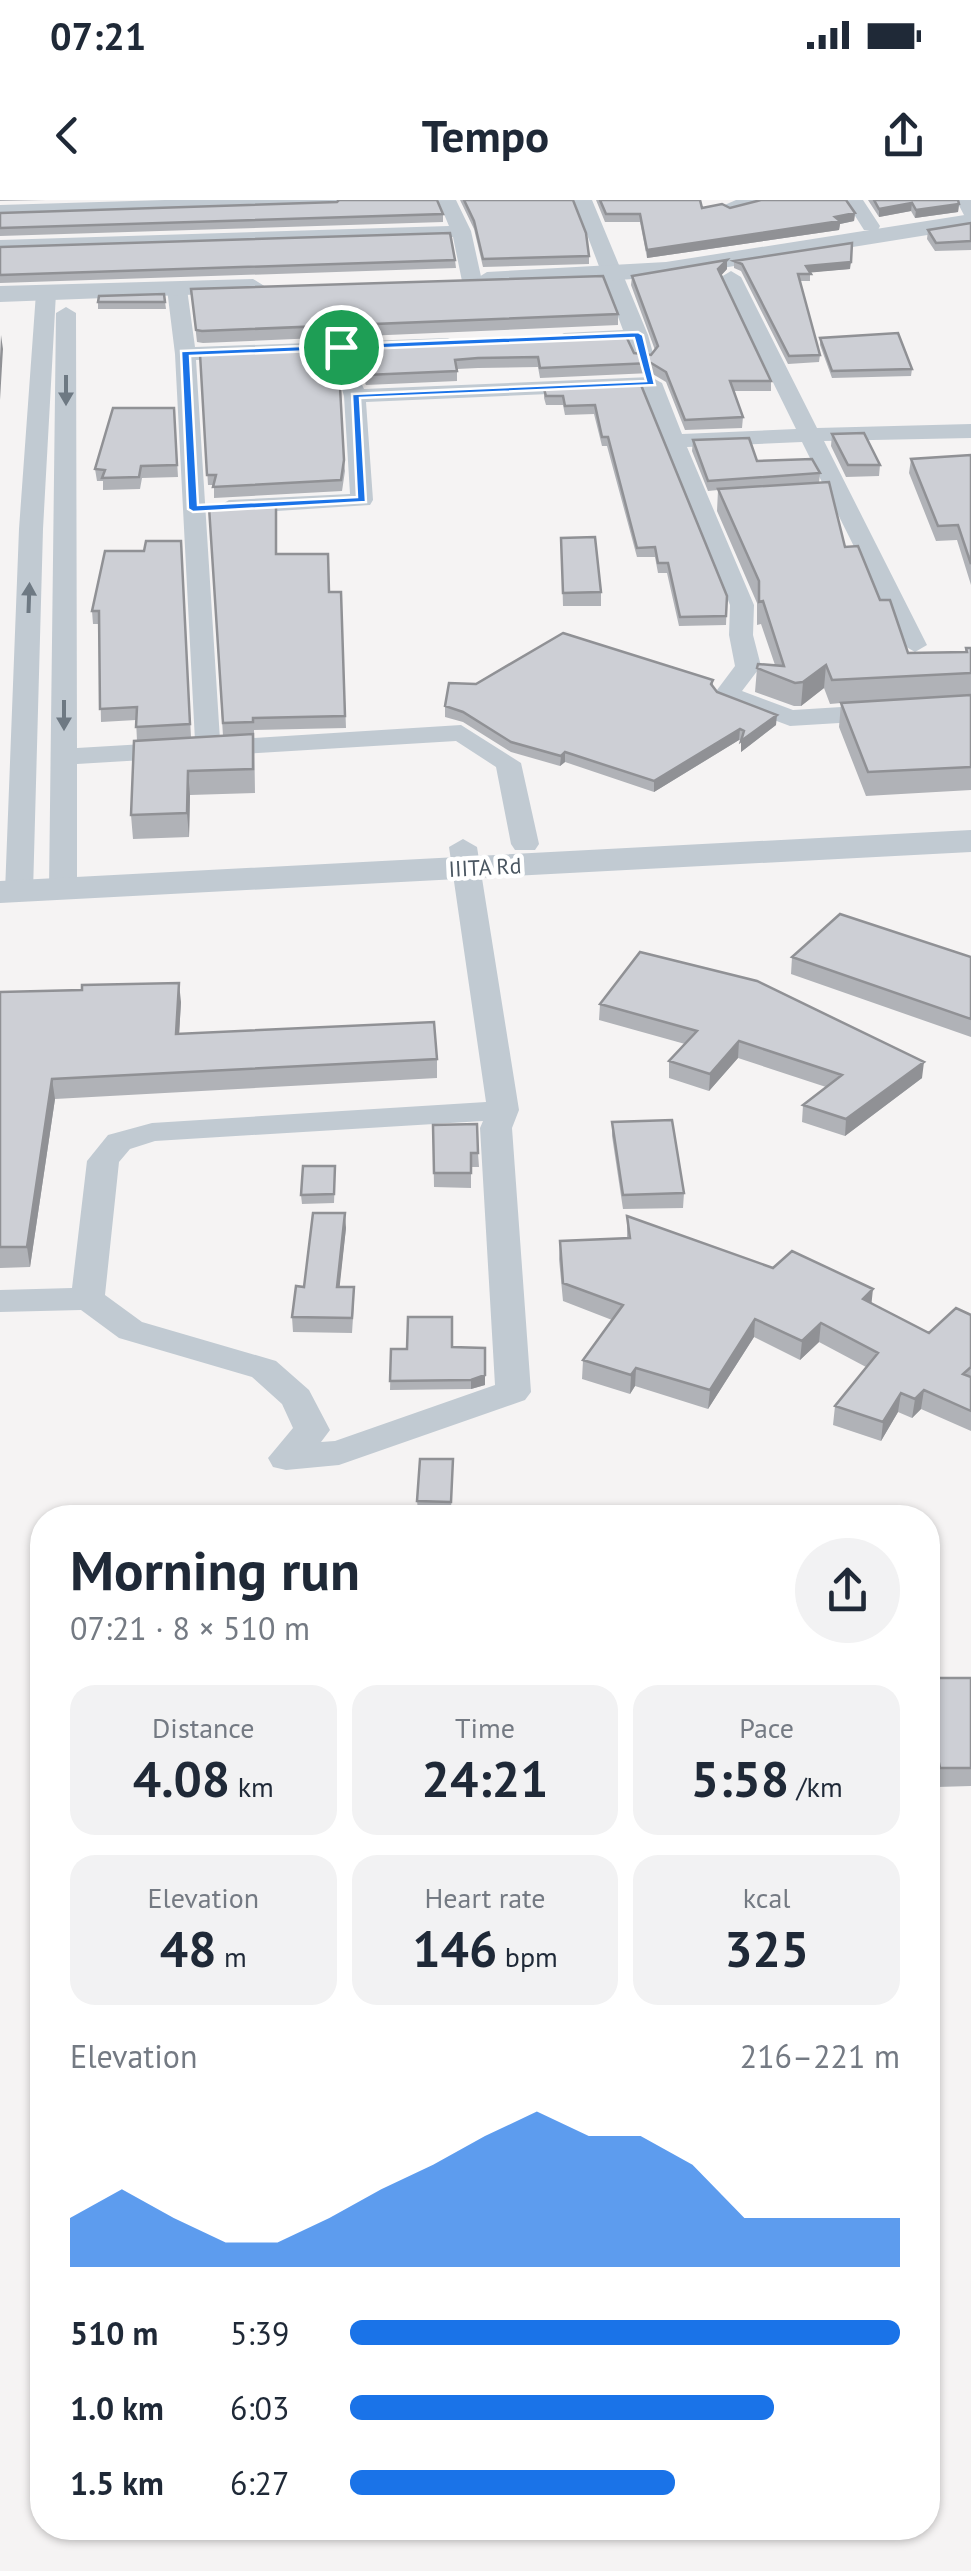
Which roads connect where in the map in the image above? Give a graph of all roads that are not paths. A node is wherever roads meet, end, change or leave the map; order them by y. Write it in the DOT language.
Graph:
graph roads {
  1 [pos="337,200"];
  2 [pos="447,200"];
  3 [pos="582,200"];
  4 [pos="764,200"];
  5 [pos="854,200"];
  6 [pos="965,200"];
  7 [pos="300,201"];
  8 [pos="256,202"];
  9 [pos="93,204"];
  10 [pos="1,207"];
  11 [pos="729,207"];
  12 [pos="971,211"];
  13 [pos="971,220"];
  14 [pos="871,226"];
  15 [pos="461,230"];
  16 [pos="264,238"];
  17 [pos="88,244"];
  18 [pos="0,246"];
  19 [pos="611,275"];
  20 [pos="731,277"];
  21 [pos="462,281"];
  22 [pos="275,286"];
  23 [pos="176,289"];
  24 [pos="56,293"];
  25 [pos="0,294"];
  26 [pos="638,335"];
  27 [pos="544,340"];
  28 [pos="470,344"];
  29 [pos="341,347"];
  30 [pos="185,354"];
  31 [pos="652,383"];
  32 [pos="355,396"];
  33 [pos="971,431"];
  34 [pos="810,434"];
  35 [pos="675,441"];
  36 [pos="193,509"];
  37 [pos="916,644"];
  38 [pos="971,707"];
  39 [pos="208,749"];
  40 [pos="64,757"];
  41 [pos="971,820"];
  42 [pos="971,841"];
  43 [pos="525,844"];
  44 [pos="464,857"];
  45 [pos="63,878"];
  46 [pos="10,881"];
  47 [pos="502,1110"];
  48 [pos="88,1300"];
  49 [pos="0,1302"];
  1 -- 7 [label="street"];
  2 -- 15 [label="street"];
  3 -- 19 [label="street"];
  4 -- 11 [label="street"];
  5 -- 14 [label="street"];
  6 -- 12 [label="street"];
  7 -- 8 [label="street"];
  8 -- 9 [label="street"];
  8 -- 16 [label="street"];
  9 -- 10 [label="street"];
  9 -- 17 [label="street"];
  13 -- 19 [label="street"];
  15 -- 16 [label="street"];
  15 -- 21 [label="street"];
  16 -- 17 [label="street"];
  17 -- 18 [label="street"];
  19 -- 21 [label="street"];
  19 -- 26 [label="street"];
  20 -- 34 [label="street"];
  22 -- 23 [label="street"];
  23 -- 24 [label="street"];
  23 -- 30 [label="street"];
  24 -- 25 [label="street"];
  24 -- 40 [label="street, one-way"];
  46 -- 24 [label="street, one-way"];
  26 -- 27 [label="street"];
  26 -- 31 [label="street"];
  28 -- 29 [label="street"];
  29 -- 30 [label="street"];
  29 -- 32 [label="street"];
  30 -- 36 [label="street"];
  31 -- 32 [label="street"];
  31 -- 35 [label="street"];
  32 -- 36 [label="street"];
  33 -- 34 [label="street"];
  34 -- 35 [label="street"];
  34 -- 37 [label="street"];
  35 -- 38 [label="street"];
  36 -- 39 [label="street"];
  39 -- 40 [label="street"];
  39 -- 43 [label="street"];
  40 -- 45 [label="street"];
  41 -- 43 [label="street, IIITA Rd"];
  42 -- 44 [label="street, IIITA Rd"];
  43 -- 44 [label="street, IIITA Rd"];
  44 -- 45 [label="street, IIITA Rd"];
  44 -- 47 [label="street"];
  45 -- 46 [label="street, IIITA Rd"];
  47 -- 48 [label="street"];
  47 -- 48 [label="street"];
  48 -- 49 [label="street"];
}
